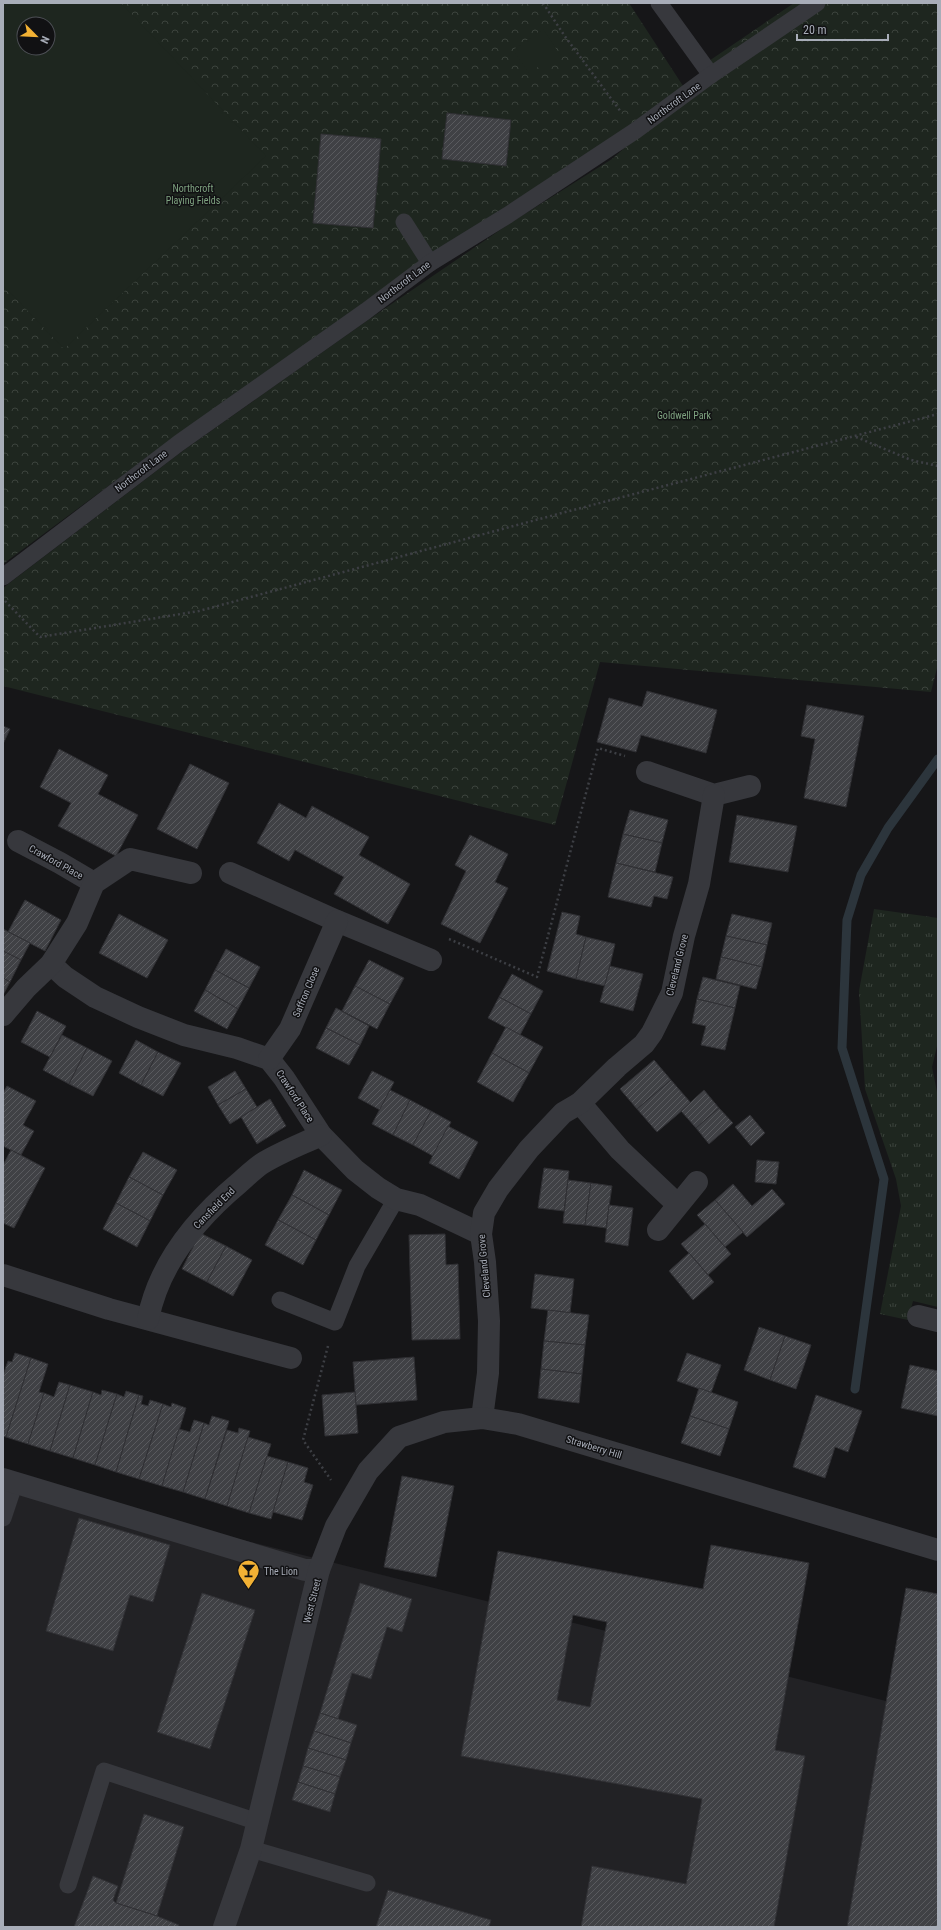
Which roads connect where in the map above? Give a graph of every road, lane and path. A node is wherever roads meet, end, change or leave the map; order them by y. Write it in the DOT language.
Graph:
graph roads {
  1 [pos="543,3"];
  2 [pos="796,3"];
  3 [pos="817,3"];
  4 [pos="663,8"];
  5 [pos="792,20"];
  6 [pos="712,75"];
  7 [pos="635,131"];
  8 [pos="404,222"];
  9 [pos="430,263"];
  10 [pos="938,414"];
  11 [pos="855,436"];
  12 [pos="938,466"];
  13 [pos="3,577"];
  14 [pos="3,598"];
  15 [pos="647,772"];
  16 [pos="750,786"];
  17 [pos="714,795"];
  18 [pos="18,841"];
  19 [pos="191,873"];
  20 [pos="230,873"];
  21 [pos="94,883"];
  22 [pos="337,921"];
  23 [pos="432,960"];
  24 [pos="51,964"];
  25 [pos="3,1015"];
  26 [pos="269,1059"];
  27 [pos="580,1103"];
  28 [pos="321,1135"];
  29 [pos="697,1182"];
  30 [pos="396,1199"];
  31 [pos="677,1204"];
  32 [pos="658,1230"];
  33 [pos="481,1234"];
  34 [pos="3,1275"];
  35 [pos="280,1300"];
  36 [pos="148,1319"];
  37 [pos="335,1322"];
  38 [pos="291,1358"];
  39 [pos="482,1418"];
  40 [pos="9,1480"];
  41 [pos="348,1504"];
  42 [pos="3,1518"];
  43 [pos="938,1550"];
  44 [pos="319,1570"];
  45 [pos="258,1822"];
  46 [pos="251,1849"];
  47 [pos="367,1883"];
  48 [pos="68,1885"];
  49 [pos="224,1927"];
  1 -- 7 [label="path"];
  2 -- 5 [label="lane"];
  3 -- 5 [label="lane, Northcroft Lane"];
  4 -- 6 [label="lane"];
  5 -- 6 [label="lane, Northcroft Lane"];
  6 -- 7 [label="lane, Northcroft Lane"];
  7 -- 9 [label="lane, Northcroft Lane"];
  8 -- 9 [label="lane"];
  9 -- 13 [label="lane, Northcroft Lane"];
  10 -- 11 [label="path"];
  11 -- 12 [label="path"];
  11 -- 14 [label="path"];
  15 -- 17 [label="street"];
  15 -- 23 [label="path"];
  16 -- 17 [label="street"];
  17 -- 27 [label="street, Cleveland Grove"];
  18 -- 21 [label="street, Crawford Place"];
  19 -- 21 [label="street, Crawford Place"];
  20 -- 22 [label="street"];
  21 -- 24 [label="street, Crawford Place"];
  22 -- 23 [label="street"];
  22 -- 26 [label="street, Saffron Close"];
  24 -- 25 [label="street, Crawford Place"];
  24 -- 26 [label="street, Crawford Place"];
  26 -- 28 [label="street, Crawford Place"];
  27 -- 31 [label="street"];
  27 -- 33 [label="street, Cleveland Grove"];
  28 -- 30 [label="street, Crawford Place"];
  28 -- 36 [label="street, Cansfield End"];
  29 -- 31 [label="street"];
  30 -- 33 [label="street, Crawford Place"];
  30 -- 37 [label="lane"];
  31 -- 32 [label="street"];
  33 -- 39 [label="street, Cleveland Grove"];
  34 -- 36 [label="street"];
  35 -- 37 [label="lane"];
  36 -- 38 [label="street"];
  37 -- 41 [label="path"];
  39 -- 41 [label="street, Strawberry Hill"];
  39 -- 43 [label="street, Strawberry Hill"];
  40 -- 42 [label="lane"];
  40 -- 44 [label="street, West Street"];
  41 -- 44 [label="street, Strawberry Hill"];
  44 -- 45 [label="street, West Street"];
  45 -- 46 [label="street, West Street"];
  45 -- 48 [label="lane"];
  46 -- 47 [label="lane"];
  46 -- 49 [label="street, West Street"];
}
